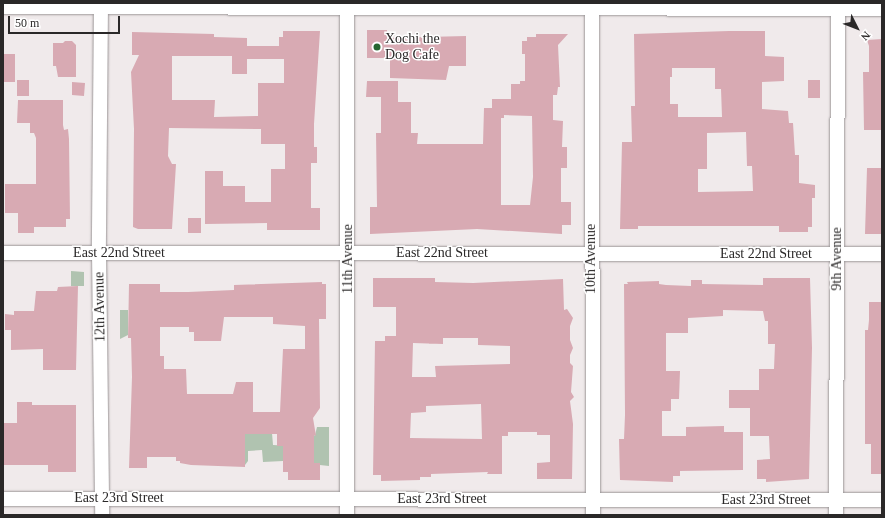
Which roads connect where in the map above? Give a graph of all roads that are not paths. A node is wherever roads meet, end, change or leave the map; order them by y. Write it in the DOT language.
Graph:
graph roads {
  1 [pos="101,5"];
  2 [pos="347,5"];
  3 [pos="592,6"];
  4 [pos="838,6"];
  5 [pos="3,7"];
  6 [pos="882,8"];
  7 [pos="99,252"];
  8 [pos="3,253"];
  9 [pos="348,253"];
  10 [pos="591,253"];
  11 [pos="837,254"];
  12 [pos="882,254"];
  13 [pos="102,498"];
  14 [pos="3,499"];
  15 [pos="347,499"];
  16 [pos="593,500"];
  17 [pos="836,500"];
  18 [pos="882,500"];
  19 [pos="102,515"];
  20 [pos="347,515"];
  21 [pos="593,515"];
  22 [pos="836,515"];
  1 -- 2 [label="street"];
  1 -- 5 [label="street"];
  1 -- 7 [label="street, 12th Avenue"];
  2 -- 3 [label="street"];
  2 -- 9 [label="street, 11th Avenue"];
  3 -- 4 [label="street"];
  3 -- 10 [label="street, 10th Avenue"];
  4 -- 6 [label="street"];
  4 -- 11 [label="street, 9th Avenue"];
  7 -- 8 [label="street, East 22nd Street"];
  7 -- 9 [label="street, East 22nd Street"];
  7 -- 13 [label="street, 12th Avenue"];
  9 -- 10 [label="street, East 22nd Street"];
  9 -- 15 [label="street, 11th Avenue"];
  10 -- 11 [label="street, East 22nd Street"];
  10 -- 16 [label="street, 10th Avenue"];
  11 -- 12 [label="street, East 22nd Street"];
  11 -- 17 [label="street, 9th Avenue"];
  13 -- 14 [label="street, East 23rd Street"];
  13 -- 15 [label="street, East 23rd Street"];
  13 -- 19 [label="street, 12th Avenue"];
  15 -- 16 [label="street, East 23rd Street"];
  15 -- 20 [label="street, 11th Avenue"];
  16 -- 17 [label="street, East 23rd Street"];
  16 -- 21 [label="street, 10th Avenue"];
  17 -- 18 [label="street, East 23rd Street"];
  17 -- 22 [label="street, 9th Avenue"];
}
